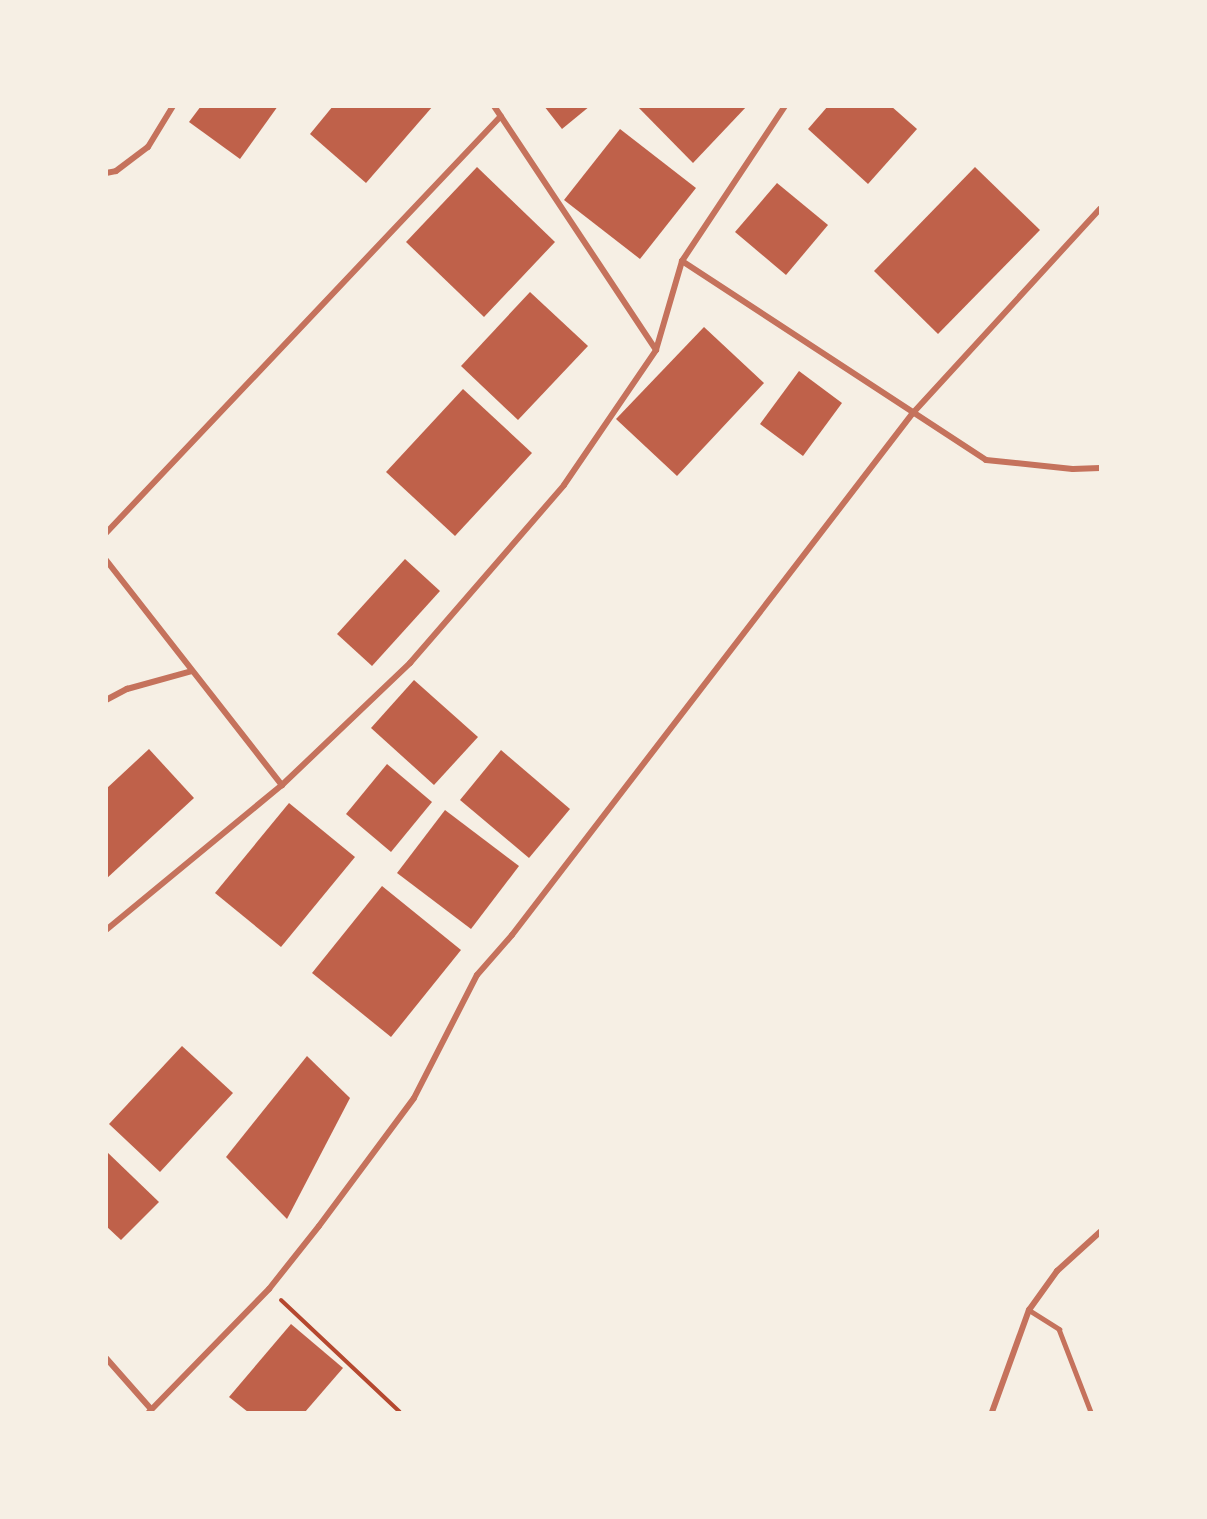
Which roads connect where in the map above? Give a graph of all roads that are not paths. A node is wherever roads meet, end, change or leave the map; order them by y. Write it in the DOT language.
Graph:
graph roads {
  1 [pos="173,106"];
  2 [pos="494,106"];
  3 [pos="785,106"];
  4 [pos="501,116"];
  5 [pos="106,173"];
  6 [pos="1101,209"];
  7 [pos="682,261"];
  8 [pos="656,350"];
  9 [pos="912,414"];
  10 [pos="1101,468"];
  11 [pos="106,533"];
  12 [pos="106,560"];
  13 [pos="192,670"];
  14 [pos="106,700"];
  15 [pos="282,785"];
  16 [pos="106,930"];
  17 [pos="1101,1232"];
  18 [pos="1029,1311"];
  19 [pos="106,1358"];
  20 [pos="150,1411"];
  21 [pos="992,1413"];
  22 [pos="1091,1413"];
  1 -- 5 [label="street"];
  2 -- 4 [label="street"];
  3 -- 7 [label="street"];
  4 -- 8 [label="street"];
  4 -- 11 [label="street"];
  6 -- 9 [label="street"];
  7 -- 8 [label="street"];
  7 -- 9 [label="street"];
  8 -- 15 [label="street"];
  9 -- 10 [label="street"];
  9 -- 20 [label="street"];
  12 -- 13 [label="street"];
  13 -- 14 [label="street"];
  13 -- 15 [label="street"];
  15 -- 16 [label="street"];
  17 -- 18 [label="street"];
  18 -- 21 [label="street"];
  18 -- 22 [label="lane"];
  19 -- 20 [label="street"];
}
